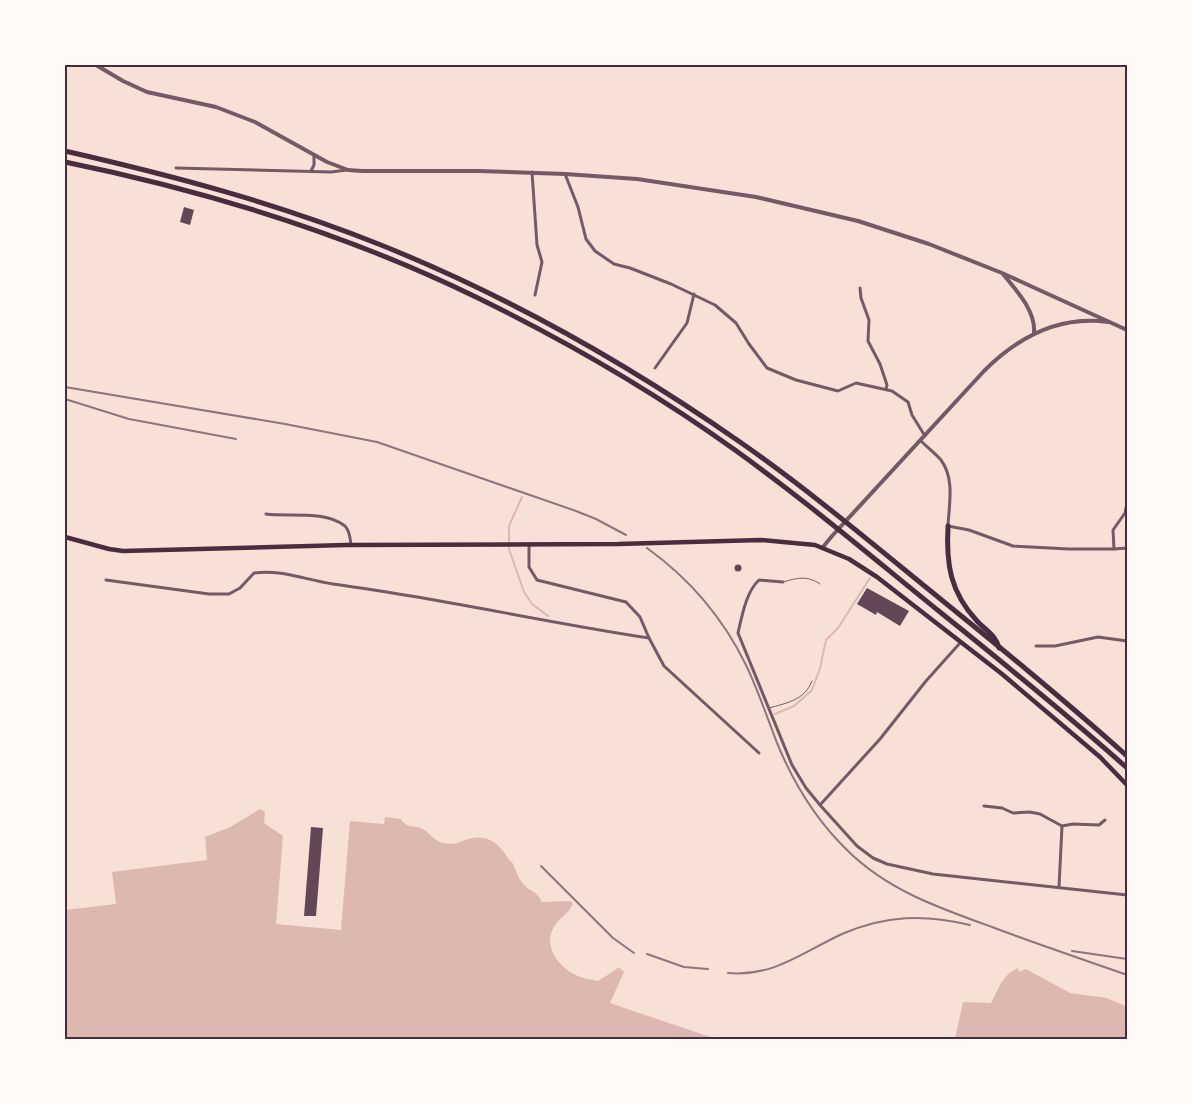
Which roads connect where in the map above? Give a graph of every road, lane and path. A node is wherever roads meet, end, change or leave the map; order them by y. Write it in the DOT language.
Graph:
graph roads {
  1 [pos="96,65"];
  2 [pos="65,151"];
  3 [pos="314,156"];
  4 [pos="65,162"];
  5 [pos="176,168"];
  6 [pos="348,170"];
  7 [pos="311,172"];
  8 [pos="532,172"];
  9 [pos="565,174"];
  10 [pos="1002,272"];
  11 [pos="860,288"];
  12 [pos="694,294"];
  13 [pos="535,295"];
  14 [pos="1112,323"];
  15 [pos="1127,330"];
  16 [pos="1034,333"];
  17 [pos="655,368"];
  18 [pos="886,389"];
  19 [pos="925,436"];
  20 [pos="921,441"];
  21 [pos="1127,503"];
  22 [pos="266,514"];
  23 [pos="948,526"];
  24 [pos="65,537"];
  25 [pos="530,544"];
  26 [pos="352,545"];
  27 [pos="823,547"];
  28 [pos="1127,548"];
  29 [pos="1114,549"];
  30 [pos="106,580"];
  31 [pos="783,582"];
  32 [pos="820,584"];
  33 [pos="649,638"];
  34 [pos="960,642"];
  35 [pos="1127,642"];
  36 [pos="1036,646"];
  37 [pos="1000,648"];
  38 [pos="812,681"];
  39 [pos="768,708"];
  40 [pos="759,753"];
  41 [pos="1127,756"];
  42 [pos="1127,768"];
  43 [pos="1127,785"];
  44 [pos="820,805"];
  45 [pos="984,806"];
  46 [pos="1105,820"];
  47 [pos="1062,826"];
  48 [pos="1059,887"];
  49 [pos="1127,895"];
  1 -- 3 [label="street"];
  2 -- 37 [label="highway"];
  3 -- 6 [label="street"];
  3 -- 7 [label="street"];
  4 -- 42 [label="highway"];
  5 -- 7 [label="street"];
  6 -- 7 [label="street"];
  6 -- 8 [label="street"];
  8 -- 9 [label="street"];
  8 -- 13 [label="street"];
  9 -- 10 [label="street"];
  9 -- 12 [label="street"];
  10 -- 14 [label="street"];
  10 -- 16 [label="street"];
  11 -- 18 [label="street"];
  12 -- 17 [label="street"];
  12 -- 18 [label="street"];
  14 -- 15 [label="street"];
  14 -- 16 [label="street"];
  16 -- 19 [label="street"];
  18 -- 19 [label="street"];
  19 -- 20 [label="street"];
  20 -- 23 [label="street"];
  20 -- 27 [label="street"];
  21 -- 29 [label="street"];
  22 -- 26 [label="street"];
  23 -- 29 [label="street"];
  23 -- 37 [label="highway"];
  24 -- 26 [label="main road"];
  25 -- 26 [label="main road"];
  25 -- 27 [label="main road"];
  25 -- 33 [label="street"];
  27 -- 34 [label="main road"];
  28 -- 29 [label="street"];
  30 -- 33 [label="street"];
  31 -- 32 [label="lane"];
  31 -- 39 [label="street"];
  33 -- 40 [label="street"];
  34 -- 43 [label="main road"];
  34 -- 44 [label="street"];
  35 -- 36 [label="street"];
  37 -- 41 [label="highway"];
  38 -- 39 [label="lane"];
  39 -- 44 [label="street"];
  44 -- 48 [label="street"];
  45 -- 47 [label="street"];
  46 -- 47 [label="street"];
  47 -- 48 [label="street"];
  48 -- 49 [label="street"];
}
